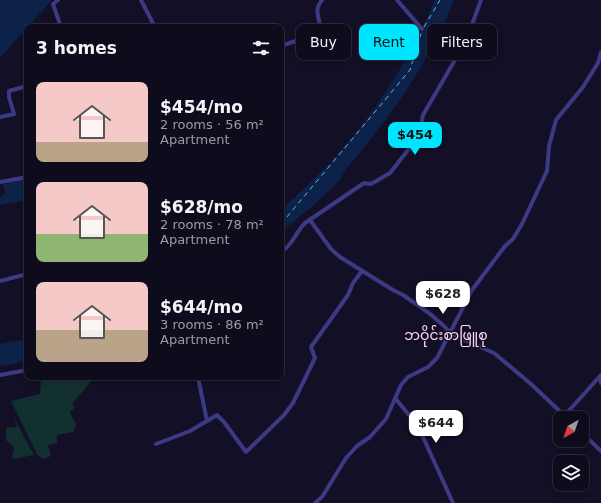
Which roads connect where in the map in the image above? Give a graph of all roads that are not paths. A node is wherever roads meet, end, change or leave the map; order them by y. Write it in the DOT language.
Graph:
graph roads {
  1 [pos="58,0"];
  2 [pos="141,0"];
  3 [pos="322,0"];
  4 [pos="398,0"];
  5 [pos="481,0"];
  6 [pos="60,24"];
  7 [pos="153,24"];
  8 [pos="422,29"];
  9 [pos="284,45"];
  10 [pos="601,52"];
  11 [pos="24,87"];
  12 [pos="0,117"];
  13 [pos="24,178"];
  14 [pos="0,182"];
  15 [pos="310,220"];
  16 [pos="284,250"];
  17 [pos="362,271"];
  18 [pos="24,275"];
  19 [pos="0,281"];
  20 [pos="451,334"];
  21 [pos="24,371"];
  22 [pos="0,376"];
  23 [pos="601,376"];
  24 [pos="199,380"];
  25 [pos="601,382"];
  26 [pos="395,398"];
  27 [pos="560,411"];
  28 [pos="571,411"];
  29 [pos="208,421"];
  30 [pos="589,440"];
  31 [pos="156,444"];
  32 [pos="601,451"];
  33 [pos="315,503"];
  34 [pos="453,503"];
  1 -- 6 [label="street"];
  2 -- 7 [label="street"];
  3 -- 9 [label="street"];
  4 -- 8 [label="street"];
  5 -- 15 [label="street"];
  10 -- 20 [label="street"];
  11 -- 12 [label="street"];
  13 -- 14 [label="street"];
  15 -- 16 [label="street"];
  15 -- 17 [label="street"];
  17 -- 20 [label="street"];
  17 -- 29 [label="street"];
  18 -- 19 [label="street"];
  20 -- 26 [label="street"];
  20 -- 27 [label="street"];
  21 -- 22 [label="street"];
  23 -- 25 [label="street"];
  23 -- 28 [label="street"];
  24 -- 29 [label="street"];
  26 -- 33 [label="street"];
  26 -- 34 [label="street"];
  29 -- 31 [label="street"];
  30 -- 32 [label="street"];
}
